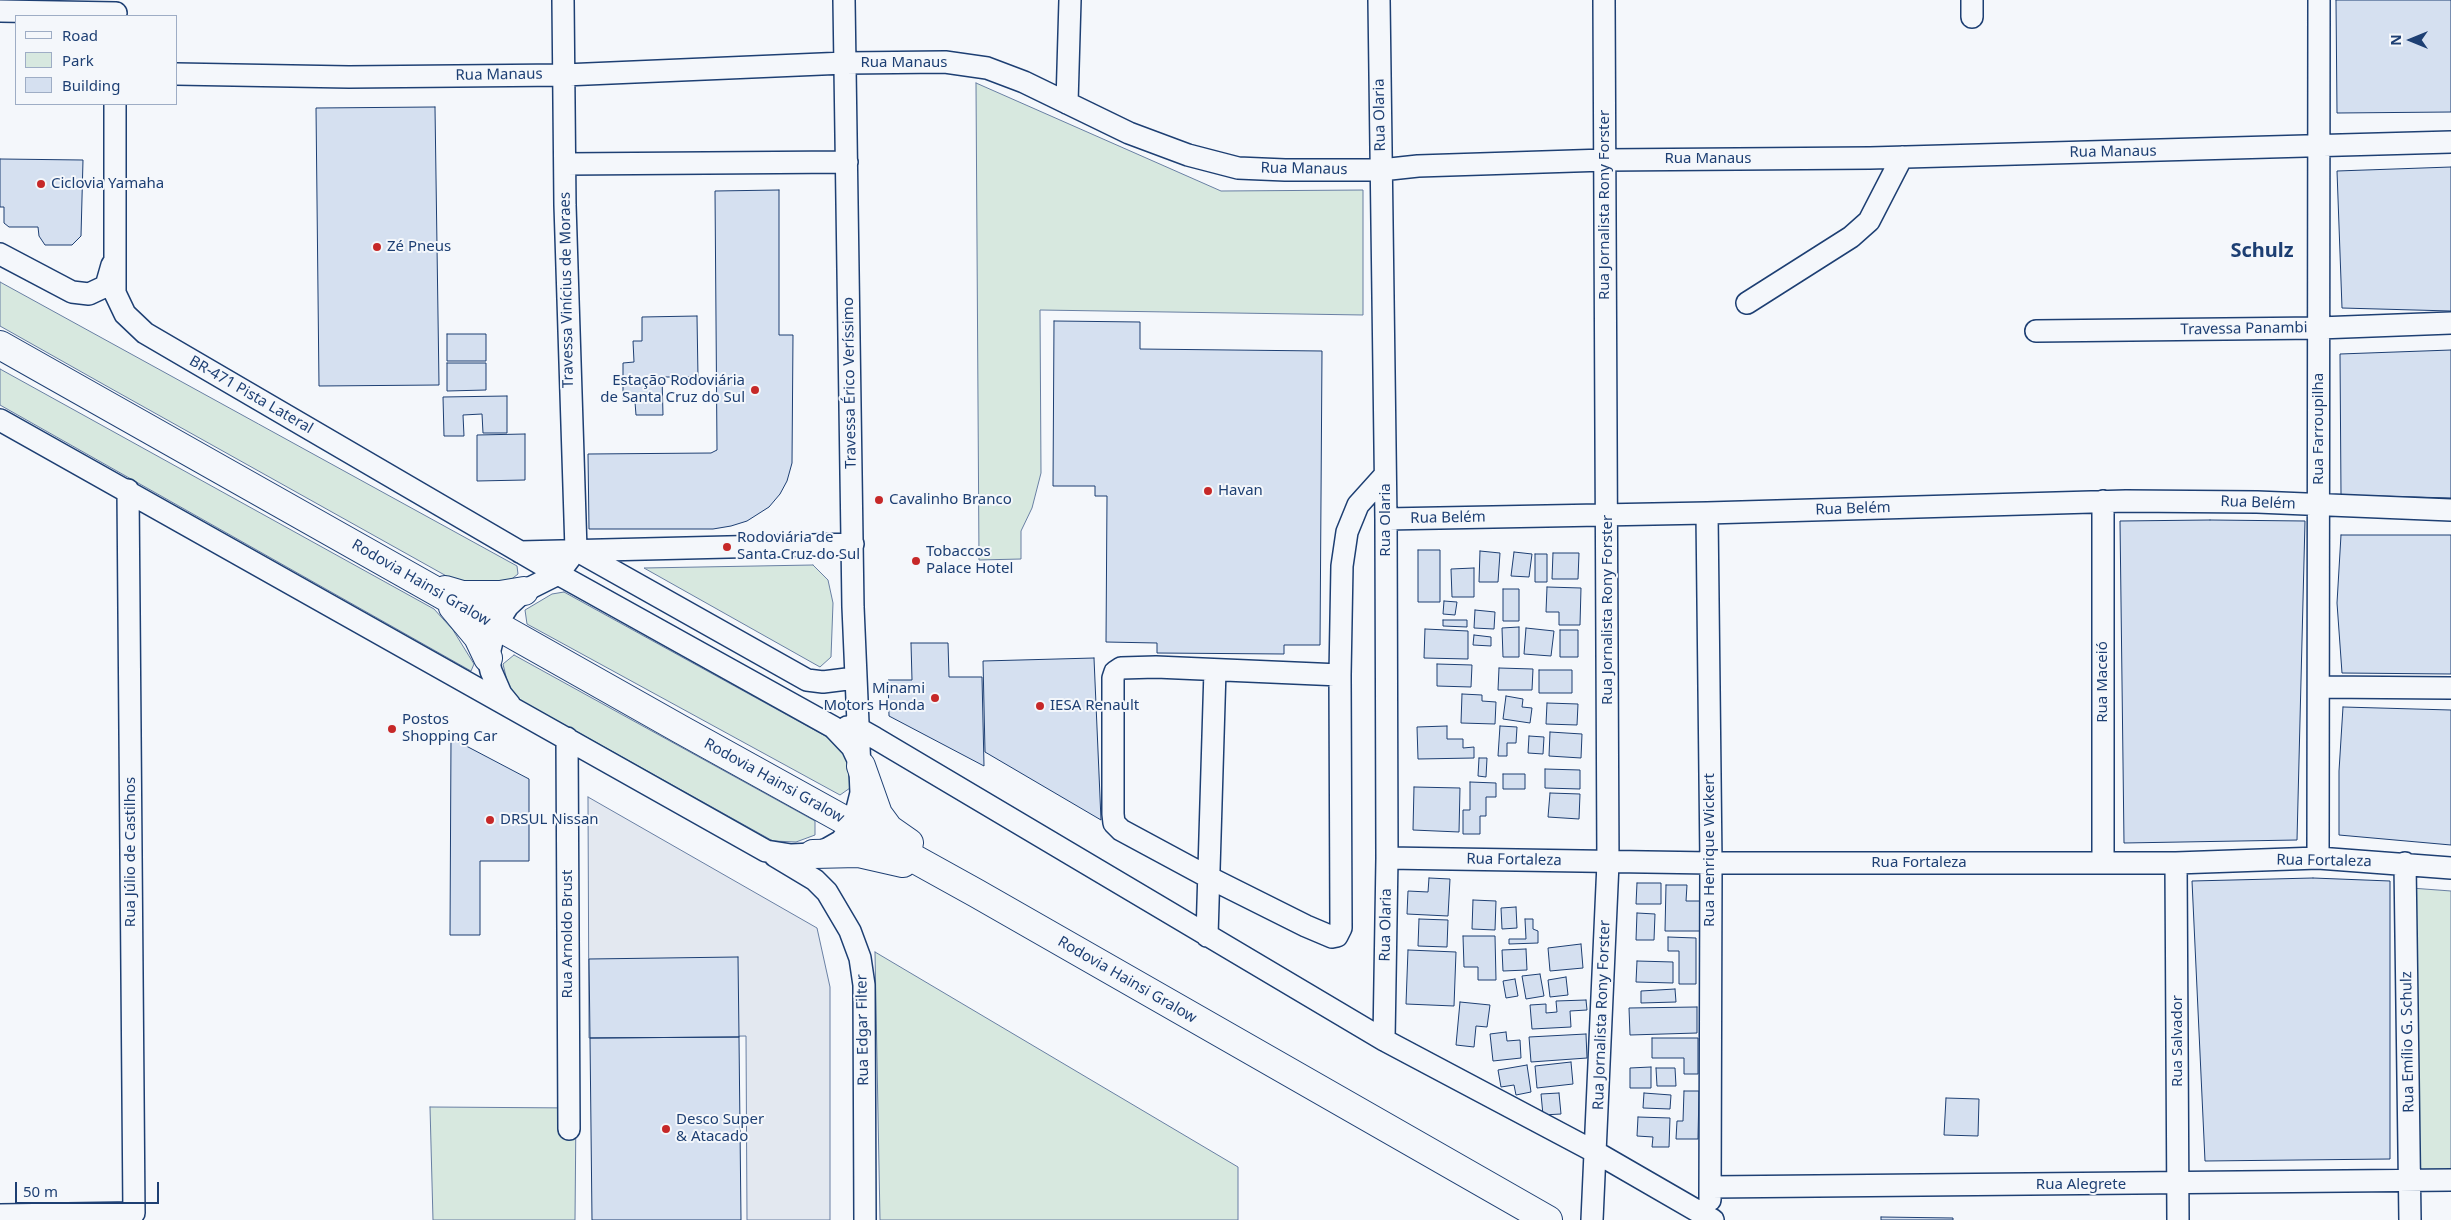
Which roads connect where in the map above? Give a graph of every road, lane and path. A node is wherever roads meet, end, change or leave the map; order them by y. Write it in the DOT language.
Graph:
graph roads {
  1 [pos="563,0"];
  2 [pos="844,0"];
  3 [pos="1070,0"];
  4 [pos="1379,0"];
  5 [pos="1604,0"];
  6 [pos="2319,0"];
  7 [pos="116,10"];
  8 [pos="0,11"];
  9 [pos="845,63"];
  10 [pos="178,74"];
  11 [pos="564,75"];
  12 [pos="1067,103"];
  13 [pos="115,105"];
  14 [pos="2451,142"];
  15 [pos="2318,146"];
  16 [pos="1902,157"];
  17 [pos="1605,160"];
  18 [pos="846,162"];
  19 [pos="565,164"];
  20 [pos="1381,170"];
  21 [pos="0,254"];
  22 [pos="114,257"];
  23 [pos="1747,303"];
  24 [pos="2451,323"];
  25 [pos="2319,328"];
  26 [pos="2036,331"];
  27 [pos="0,345"];
  28 [pos="0,420"];
  29 [pos="1386,475"];
  30 [pos="128,490"];
  31 [pos="2103,502"];
  32 [pos="2320,505"];
  33 [pos="2451,510"];
  34 [pos="1707,513"];
  35 [pos="1608,515"];
  36 [pos="1386,519"];
  37 [pos="853,544"];
  38 [pos="576,550"];
  39 [pos="520,552"];
  40 [pos="558,574"];
  41 [pos="426,586"];
  42 [pos="524,590"];
  43 [pos="496,625"];
  44 [pos="488,658"];
  45 [pos="1214,670"];
  46 [pos="1340,674"];
  47 [pos="856,678"];
  48 [pos="2319,687"];
  49 [pos="2451,688"];
  50 [pos="512,709"];
  51 [pos="833,727"];
  52 [pos="859,729"];
  53 [pos="567,738"];
  54 [pos="860,766"];
  55 [pos="853,825"];
  56 [pos="766,851"];
  57 [pos="813,854"];
  58 [pos="1387,858"];
  59 [pos="2318,858"];
  60 [pos="1608,863"];
  61 [pos="1710,863"];
  62 [pos="2103,863"];
  63 [pos="2176,863"];
  64 [pos="2405,863"];
  65 [pos="2451,868"];
  66 [pos="1210,878"];
  67 [pos="976,893"];
  68 [pos="1207,936"];
  69 [pos="1384,1040"];
  70 [pos="570,1129"];
  71 [pos="1597,1153"];
  72 [pos="2410,1180"];
  73 [pos="2451,1180"];
  74 [pos="2179,1184"];
  75 [pos="1711,1187"];
  76 [pos="0,1215"];
  77 [pos="1711,1218"];
  78 [pos="865,1220"];
  79 [pos="1548,1220"];
  80 [pos="1592,1220"];
  81 [pos="2178,1220"];
  82 [pos="2410,1220"];
  1 -- 11 [label="street, Travessa Vinícius de Moraes"];
  2 -- 9 [label="street, Travessa Érico Veríssimo"];
  3 -- 12 [label="street"];
  4 -- 20 [label="street, Rua Olaria"];
  5 -- 17 [label="street, Rua Jornalista Rony Forster"];
  6 -- 15 [label="street, Rua Farroupilha"];
  7 -- 8 [label="street"];
  9 -- 11 [label="street, Rua Manaus"];
  9 -- 12 [label="street, Rua Manaus"];
  9 -- 18 [label="street, Travessa Érico Veríssimo"];
  10 -- 11 [label="street, Rua Manaus"];
  11 -- 19 [label="street, Travessa Vinícius de Moraes"];
  12 -- 20 [label="street, Rua Manaus"];
  13 -- 22 [label="street"];
  14 -- 15 [label="street, Rua Manaus"];
  15 -- 16 [label="street, Rua Manaus"];
  15 -- 25 [label="street, Rua Farroupilha"];
  16 -- 17 [label="street, Rua Manaus"];
  16 -- 23 [label="street"];
  17 -- 20 [label="street, Rua Manaus"];
  17 -- 35 [label="street, Rua Jornalista Rony Forster"];
  18 -- 19 [label="street"];
  18 -- 37 [label="street, Travessa Érico Veríssimo"];
  19 -- 38 [label="street, Travessa Vinícius de Moraes"];
  20 -- 29 [label="street, Rua Olaria"];
  21 -- 22 [label="street"];
  22 -- 39 [label="street, BR-471 Pista Lateral"];
  24 -- 25 [label="street, Travessa Panambi"];
  25 -- 26 [label="street, Travessa Panambi"];
  25 -- 32 [label="street, Rua Farroupilha"];
  27 -- 41 [label="main road, Rodovia Hainsi Gralow"];
  28 -- 30 [label="street, Rua Edgar Filter"];
  29 -- 36 [label="street, Rua Olaria"];
  29 -- 46 [label="street"];
  30 -- 50 [label="street, Rua Edgar Filter"];
  30 -- 76 [label="street, Rua Júlio de Castilhos"];
  31 -- 32 [label="street, Rua Belém"];
  31 -- 34 [label="street, Rua Belém"];
  31 -- 62 [label="street, Rua Maceió"];
  32 -- 33 [label="street, Rua Belém"];
  32 -- 48 [label="street, Rua Farroupilha"];
  34 -- 35 [label="street, Rua Belém"];
  34 -- 61 [label="street, Rua Henrique Wickert"];
  35 -- 36 [label="street, Rua Belém"];
  35 -- 60 [label="street, Rua Jornalista Rony Forster"];
  36 -- 58 [label="street, Rua Olaria"];
  37 -- 38 [label="street"];
  37 -- 47 [label="street, Travessa Érico Veríssimo"];
  38 -- 39 [label="street"];
  38 -- 40 [label="street"];
  38 -- 47 [label="street"];
  39 -- 40 [label="street, BR-471 Pista Lateral"];
  40 -- 42 [label="street"];
  40 -- 51 [label="street, BR-471 Pista Lateral"];
  41 -- 42 [label="main road"];
  41 -- 43 [label="main road, Rodovia Hainsi Gralow"];
  41 -- 44 [label="main road"];
  42 -- 43 [label="street"];
  43 -- 44 [label="street"];
  43 -- 55 [label="main road, Rodovia Hainsi Gralow"];
  44 -- 50 [label="street"];
  45 -- 46 [label="street"];
  45 -- 66 [label="street"];
  45 -- 66 [label="street"];
  46 -- 66 [label="street"];
  47 -- 52 [label="street, Travessa Érico Veríssimo"];
  48 -- 49 [label="street"];
  48 -- 59 [label="street, Rua Farroupilha"];
  50 -- 53 [label="street, Rua Edgar Filter"];
  51 -- 52 [label="street"];
  51 -- 54 [label="street"];
  52 -- 54 [label="street, Travessa Érico Veríssimo"];
  52 -- 68 [label="street"];
  53 -- 56 [label="street, Rua Edgar Filter"];
  53 -- 70 [label="street, Rua Arnoldo Brust"];
  54 -- 55 [label="street, Travessa Érico Veríssimo"];
  54 -- 67 [label="main road"];
  55 -- 57 [label="street"];
  55 -- 67 [label="main road, Rodovia Hainsi Gralow"];
  56 -- 57 [label="street"];
  56 -- 78 [label="street, Rua Edgar Filter"];
  57 -- 67 [label="main road"];
  58 -- 60 [label="street, Rua Fortaleza"];
  58 -- 69 [label="street, Rua Olaria"];
  59 -- 63 [label="street, Rua Fortaleza"];
  59 -- 64 [label="street, Rua Fortaleza"];
  60 -- 61 [label="street, Rua Fortaleza"];
  60 -- 71 [label="street, Rua Jornalista Rony Forster"];
  61 -- 62 [label="street, Rua Fortaleza"];
  61 -- 75 [label="street, Rua Henrique Wickert"];
  62 -- 63 [label="street, Rua Fortaleza"];
  63 -- 74 [label="street, Rua Salvador"];
  64 -- 65 [label="street, Rua Fortaleza"];
  64 -- 72 [label="street, Rua Emílio G. Schulz"];
  66 -- 68 [label="street"];
  67 -- 79 [label="main road, Rodovia Hainsi Gralow"];
  68 -- 69 [label="street"];
  69 -- 71 [label="street"];
  71 -- 77 [label="street"];
  71 -- 80 [label="street, Rua Jornalista Rony Forster"];
  72 -- 73 [label="street, Rua Alegrete"];
  72 -- 74 [label="street, Rua Alegrete"];
  72 -- 82 [label="street, Rua Emílio G. Schulz"];
  74 -- 75 [label="street, Rua Alegrete"];
  74 -- 81 [label="street, Rua Salvador"];
  75 -- 77 [label="street, Rua Henrique Wickert"];
}
